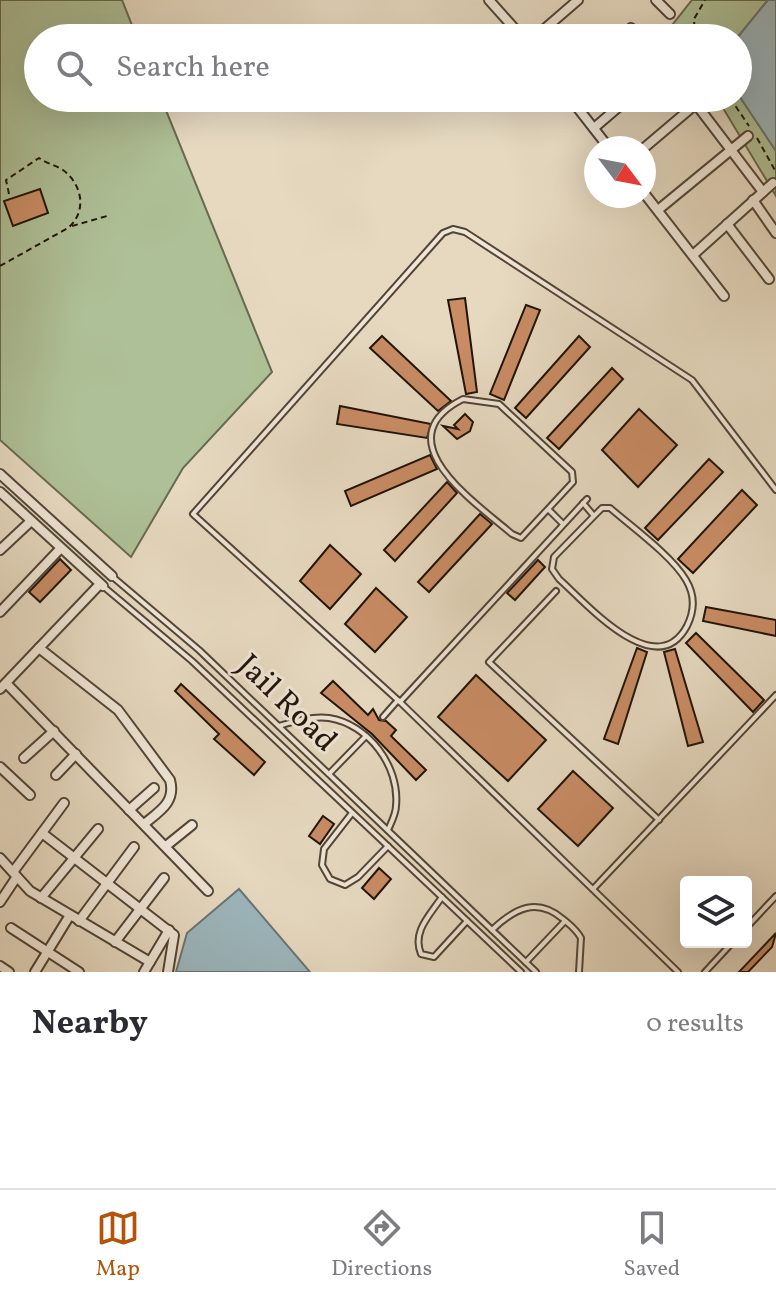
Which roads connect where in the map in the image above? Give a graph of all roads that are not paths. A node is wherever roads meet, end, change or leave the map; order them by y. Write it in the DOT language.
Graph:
graph roads {
  1 [pos="489,0"];
  2 [pos="578,0"];
  3 [pos="656,0"];
  4 [pos="670,14"];
  5 [pos="510,24"];
  6 [pos="550,24"];
  7 [pos="581,112"];
  8 [pos="613,112"];
  9 [pos="687,112"];
  10 [pos="707,112"];
  11 [pos="594,128"];
  12 [pos="600,136"];
  13 [pos="748,136"];
  14 [pos="656,138"];
  15 [pos="731,150"];
  16 [pos="773,183"];
  17 [pos="763,192"];
  18 [pos="753,200"];
  19 [pos="656,208"];
  20 [pos="658,210"];
  21 [pos="727,224"];
  22 [pos="776,233"];
  23 [pos="693,255"];
  24 [pos="769,279"];
  25 [pos="724,296"];
  26 [pos="0,474"];
  27 [pos="776,490"];
  28 [pos="0,492"];
  29 [pos="548,509"];
  30 [pos="594,516"];
  31 [pos="31,521"];
  32 [pos="563,524"];
  33 [pos="60,549"];
  34 [pos="0,550"];
  35 [pos="112,576"];
  36 [pos="102,586"];
  37 [pos="556,591"];
  38 [pos="0,612"];
  39 [pos="39,648"];
  40 [pos="3,686"];
  41 [pos="776,695"];
  42 [pos="399,701"];
  43 [pos="383,717"];
  44 [pos="279,726"];
  45 [pos="54,731"];
  46 [pos="366,736"];
  47 [pos="76,754"];
  48 [pos="24,758"];
  49 [pos="0,767"];
  50 [pos="329,774"];
  51 [pos="56,775"];
  52 [pos="154,788"];
  53 [pos="30,795"];
  54 [pos="64,803"];
  55 [pos="129,810"];
  56 [pos="352,813"];
  57 [pos="659,820"];
  58 [pos="144,824"];
  59 [pos="192,825"];
  60 [pos="98,829"];
  61 [pos="388,831"];
  62 [pos="42,833"];
  63 [pos="166,846"];
  64 [pos="388,846"];
  65 [pos="134,847"];
  66 [pos="0,858"];
  67 [pos="74,859"];
  68 [pos="15,875"];
  69 [pos="164,878"];
  70 [pos="107,884"];
  71 [pos="594,888"];
  72 [pos="208,891"];
  73 [pos="776,896"];
  74 [pos="442,897"];
  75 [pos="41,898"];
  76 [pos="0,902"];
  77 [pos="140,909"];
  78 [pos="70,915"];
  79 [pos="79,921"];
  80 [pos="467,921"];
  81 [pos="565,921"];
  82 [pos="752,922"];
  83 [pos="11,928"];
  84 [pos="169,930"];
  85 [pos="492,930"];
  86 [pos="115,942"];
  87 [pos="727,948"];
  88 [pos="48,951"];
  89 [pos="150,962"];
  90 [pos="526,962"];
  91 [pos="0,966"];
  92 [pos="9,972"];
  93 [pos="35,972"];
  94 [pos="79,972"];
  95 [pos="144,972"];
  96 [pos="168,972"];
  97 [pos="521,972"];
  98 [pos="536,972"];
  99 [pos="579,972"];
  100 [pos="678,972"];
  101 [pos="705,972"];
  1 -- 5 [label="street"];
  2 -- 6 [label="street"];
  3 -- 4 [label="street"];
  7 -- 11 [label="street"];
  8 -- 11 [label="street"];
  9 -- 14 [label="street"];
  10 -- 15 [label="street"];
  11 -- 12 [label="street"];
  13 -- 15 [label="street"];
  15 -- 17 [label="street"];
  15 -- 20 [label="street"];
  16 -- 17 [label="street"];
  17 -- 18 [label="street"];
  18 -- 21 [label="street"];
  18 -- 22 [label="street"];
  19 -- 20 [label="street"];
  20 -- 23 [label="street"];
  21 -- 23 [label="street"];
  21 -- 24 [label="street"];
  23 -- 25 [label="street"];
  26 -- 35 [label="street, Jail Road"];
  27 -- 42 [label="lane"];
  28 -- 31 [label="street"];
  29 -- 29 [label="lane"];
  29 -- 32 [label="lane"];
  30 -- 30 [label="lane"];
  30 -- 32 [label="lane"];
  31 -- 33 [label="street"];
  31 -- 34 [label="street"];
  32 -- 42 [label="lane"];
  33 -- 36 [label="street"];
  33 -- 38 [label="street"];
  35 -- 44 [label="lane, Jail Road"];
  36 -- 39 [label="street"];
  36 -- 56 [label="lane"];
  37 -- 57 [label="lane"];
  39 -- 40 [label="street"];
  39 -- 58 [label="street"];
  40 -- 45 [label="street"];
  41 -- 57 [label="lane"];
  42 -- 43 [label="lane"];
  42 -- 71 [label="lane"];
  44 -- 46 [label="lane"];
  44 -- 50 [label="lane, Jail Road"];
  45 -- 47 [label="street"];
  45 -- 48 [label="street"];
  46 -- 50 [label="lane"];
  46 -- 61 [label="lane"];
  47 -- 51 [label="street"];
  47 -- 55 [label="street"];
  49 -- 53 [label="street"];
  50 -- 61 [label="lane, Jail Road"];
  52 -- 55 [label="street"];
  54 -- 62 [label="street"];
  55 -- 58 [label="street"];
  56 -- 64 [label="lane"];
  56 -- 64 [label="lane"];
  57 -- 71 [label="lane"];
  58 -- 63 [label="street"];
  59 -- 63 [label="street"];
  60 -- 67 [label="street"];
  61 -- 85 [label="lane, Jail Road"];
  62 -- 67 [label="street"];
  62 -- 68 [label="street"];
  63 -- 72 [label="street"];
  64 -- 74 [label="lane"];
  65 -- 70 [label="street"];
  66 -- 68 [label="street"];
  67 -- 70 [label="street"];
  67 -- 75 [label="street"];
  68 -- 75 [label="street"];
  68 -- 76 [label="street"];
  69 -- 77 [label="street"];
  70 -- 77 [label="street"];
  70 -- 79 [label="street"];
  71 -- 100 [label="lane"];
  73 -- 82 [label="lane"];
  74 -- 80 [label="lane"];
  74 -- 80 [label="lane"];
  75 -- 78 [label="street"];
  77 -- 84 [label="street"];
  77 -- 86 [label="street"];
  78 -- 79 [label="street"];
  78 -- 88 [label="street"];
  79 -- 86 [label="street"];
  80 -- 97 [label="lane"];
  81 -- 85 [label="lane"];
  81 -- 90 [label="lane"];
  81 -- 99 [label="lane"];
  83 -- 88 [label="street"];
  84 -- 89 [label="street"];
  84 -- 96 [label="street"];
  85 -- 90 [label="lane, Jail Road"];
  86 -- 89 [label="street"];
  87 -- 101 [label="lane"];
  88 -- 93 [label="street"];
  88 -- 94 [label="street"];
  89 -- 95 [label="street"];
  90 -- 98 [label="lane, Jail Road"];
  91 -- 92 [label="street"];
}
